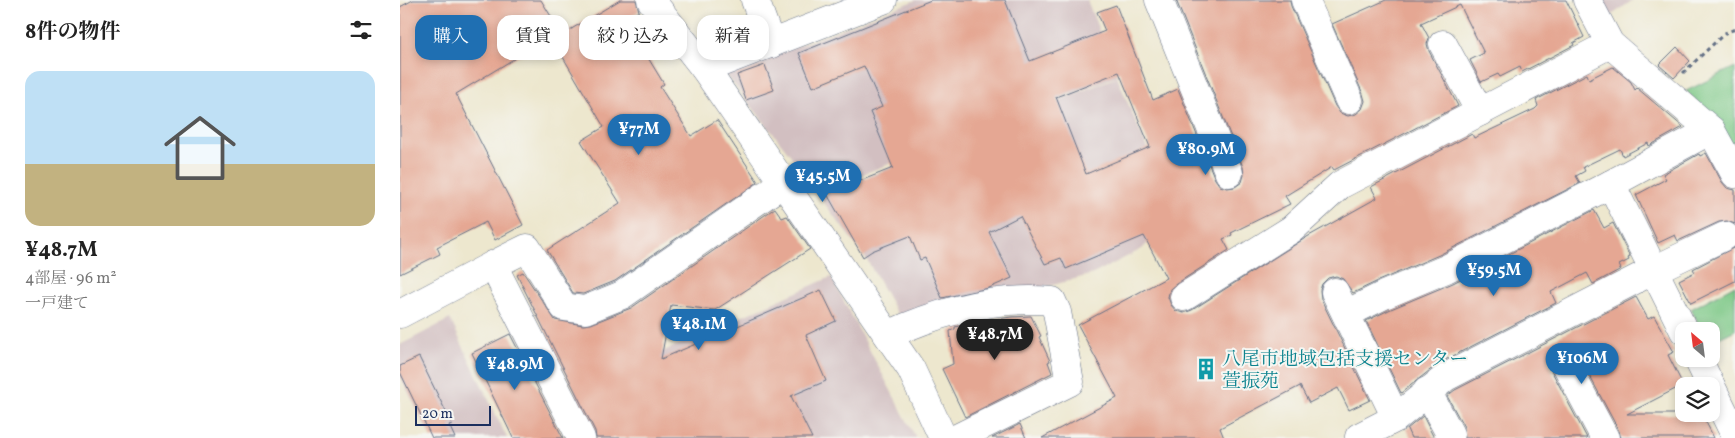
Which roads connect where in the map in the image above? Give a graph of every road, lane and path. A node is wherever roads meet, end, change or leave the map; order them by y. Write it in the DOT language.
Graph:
graph roads {
  1 [pos="651,0"];
  2 [pos="755,0"];
  3 [pos="883,0"];
  4 [pos="1159,0"];
  5 [pos="1305,0"];
  6 [pos="1587,0"];
  7 [pos="1735,29"];
  8 [pos="772,44"];
  9 [pos="1444,44"];
  10 [pos="1610,44"];
  11 [pos="706,69"];
  12 [pos="1665,91"];
  13 [pos="1349,100"];
  14 [pos="1480,112"];
  15 [pos="1711,130"];
  16 [pos="1229,173"];
  17 [pos="1735,174"];
  18 [pos="783,183"];
  19 [pos="1611,184"];
  20 [pos="1725,236"];
  21 [pos="493,265"];
  22 [pos="1654,270"];
  23 [pos="1184,298"];
  24 [pos="400,314"];
  25 [pos="1680,322"];
  26 [pos="888,335"];
  27 [pos="1564,361"];
  28 [pos="1427,391"];
  29 [pos="1720,404"];
  30 [pos="1396,418"];
  31 [pos="1450,434"];
  32 [pos="1735,435"];
  33 [pos="1359,437"];
  34 [pos="580,438"];
  35 [pos="943,438"];
  36 [pos="957,438"];
  37 [pos="1605,438"];
  1 -- 11 [label="street"];
  2 -- 8 [label="street"];
  3 -- 8 [label="street"];
  4 -- 16 [label="street"];
  5 -- 13 [label="street"];
  6 -- 10 [label="street"];
  7 -- 12 [label="path"];
  8 -- 11 [label="street"];
  9 -- 14 [label="street"];
  10 -- 12 [label="street"];
  10 -- 14 [label="street"];
  11 -- 18 [label="street"];
  12 -- 15 [label="street"];
  14 -- 23 [label="street"];
  15 -- 17 [label="street"];
  15 -- 19 [label="street"];
  18 -- 21 [label="street"];
  18 -- 26 [label="street"];
  19 -- 22 [label="street"];
  19 -- 30 [label="street"];
  20 -- 22 [label="street"];
  21 -- 24 [label="street"];
  21 -- 34 [label="street"];
  22 -- 25 [label="street"];
  22 -- 28 [label="street"];
  26 -- 35 [label="street"];
  26 -- 36 [label="street"];
  27 -- 37 [label="street"];
  28 -- 30 [label="street"];
  28 -- 31 [label="street"];
  29 -- 32 [label="street"];
  30 -- 33 [label="street"];
}
